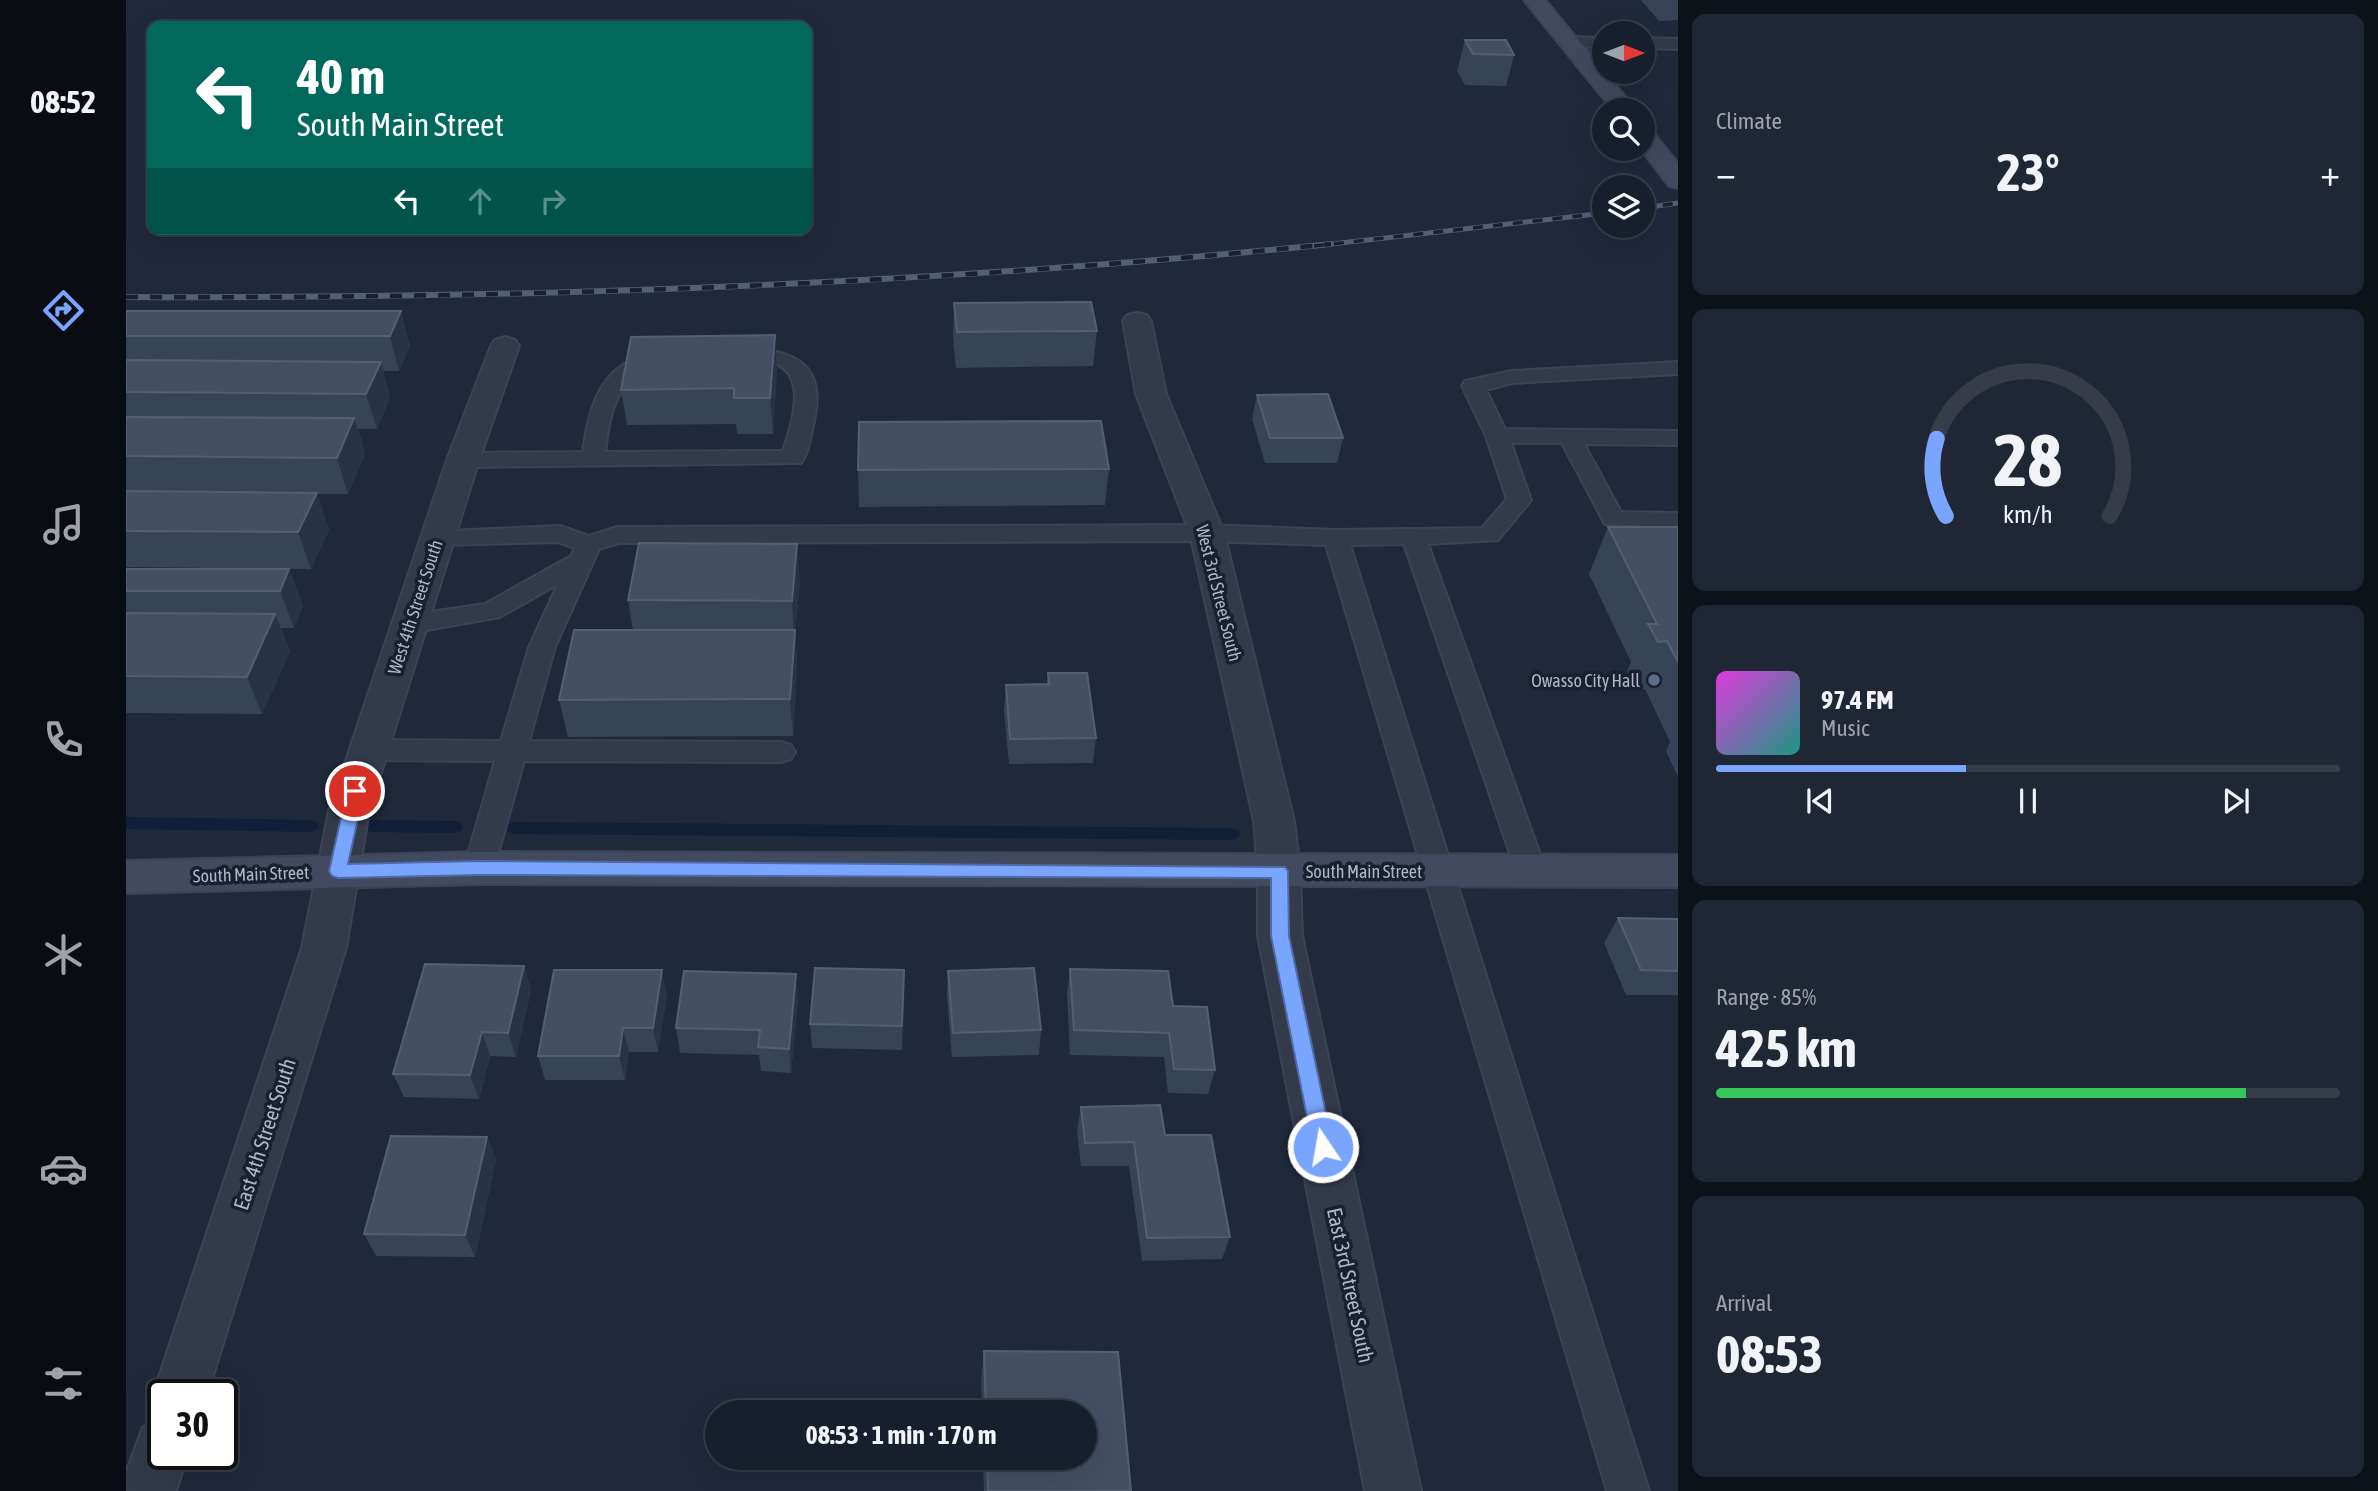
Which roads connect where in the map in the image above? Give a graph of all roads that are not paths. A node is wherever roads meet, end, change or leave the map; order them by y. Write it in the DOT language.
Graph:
graph roads {
  1 [pos="1534,0"];
  2 [pos="1570,42"];
  3 [pos="1592,43"];
  4 [pos="1656,43"];
  5 [pos="1678,44"];
  6 [pos="1615,98"];
  7 [pos="1655,151"];
  8 [pos="1678,181"];
  9 [pos="1137,321"];
  10 [pos="505,346"];
  11 [pos="721,355"];
  12 [pos="683,356"];
  13 [pos="1678,368"];
  14 [pos="1497,436"];
  15 [pos="1569,436"];
  16 [pos="1678,438"];
  17 [pos="593,458"];
  18 [pos="463,460"];
  19 [pos="1678,520"];
  20 [pos="1207,533"];
  21 [pos="437,537"];
  22 [pos="1336,538"];
  23 [pos="1415,538"];
  24 [pos="585,552"];
  25 [pos="410,624"];
  26 [pos="368,750"];
  27 [pos="512,751"];
  28 [pos="782,751"];
  29 [pos="479,868"];
  30 [pos="338,871"];
  31 [pos="1279,871"];
  32 [pos="1440,871"];
  33 [pos="1531,871"];
  34 [pos="1678,871"];
  35 [pos="126,877"];
  36 [pos="185,1379"];
  37 [pos="155,1470"];
  38 [pos="148,1491"];
  39 [pos="1393,1491"];
  40 [pos="1628,1491"];
  1 -- 2 [label="street"];
  2 -- 3 [label="lane"];
  2 -- 6 [label="street"];
  4 -- 5 [label="lane"];
  7 -- 8 [label="street"];
  9 -- 20 [label="street, West 3rd Street South"];
  10 -- 18 [label="street, West 4th Street South"];
  11 -- 17 [label="lane"];
  12 -- 17 [label="lane"];
  13 -- 14 [label="lane"];
  14 -- 15 [label="lane"];
  14 -- 23 [label="lane"];
  15 -- 16 [label="lane"];
  15 -- 19 [label="lane"];
  17 -- 18 [label="lane"];
  18 -- 21 [label="street, West 4th Street South"];
  20 -- 22 [label="lane"];
  20 -- 24 [label="lane"];
  20 -- 31 [label="street, West 3rd Street South"];
  21 -- 24 [label="lane"];
  21 -- 25 [label="street, West 4th Street South"];
  22 -- 23 [label="lane"];
  22 -- 32 [label="lane"];
  23 -- 33 [label="lane"];
  24 -- 25 [label="lane"];
  24 -- 27 [label="lane"];
  25 -- 26 [label="street, West 4th Street South"];
  26 -- 27 [label="lane"];
  26 -- 30 [label="street, West 4th Street South"];
  27 -- 28 [label="lane"];
  27 -- 29 [label="lane"];
  29 -- 30 [label="street, South Main Street"];
  29 -- 31 [label="street, South Main Street"];
  30 -- 35 [label="street, South Main Street"];
  30 -- 36 [label="street, East 4th Street South"];
  31 -- 32 [label="street, South Main Street"];
  31 -- 39 [label="street, East 3rd Street South"];
  32 -- 33 [label="street, South Main Street"];
  32 -- 40 [label="lane"];
  33 -- 34 [label="street, South Main Street"];
  37 -- 38 [label="street"];
}
